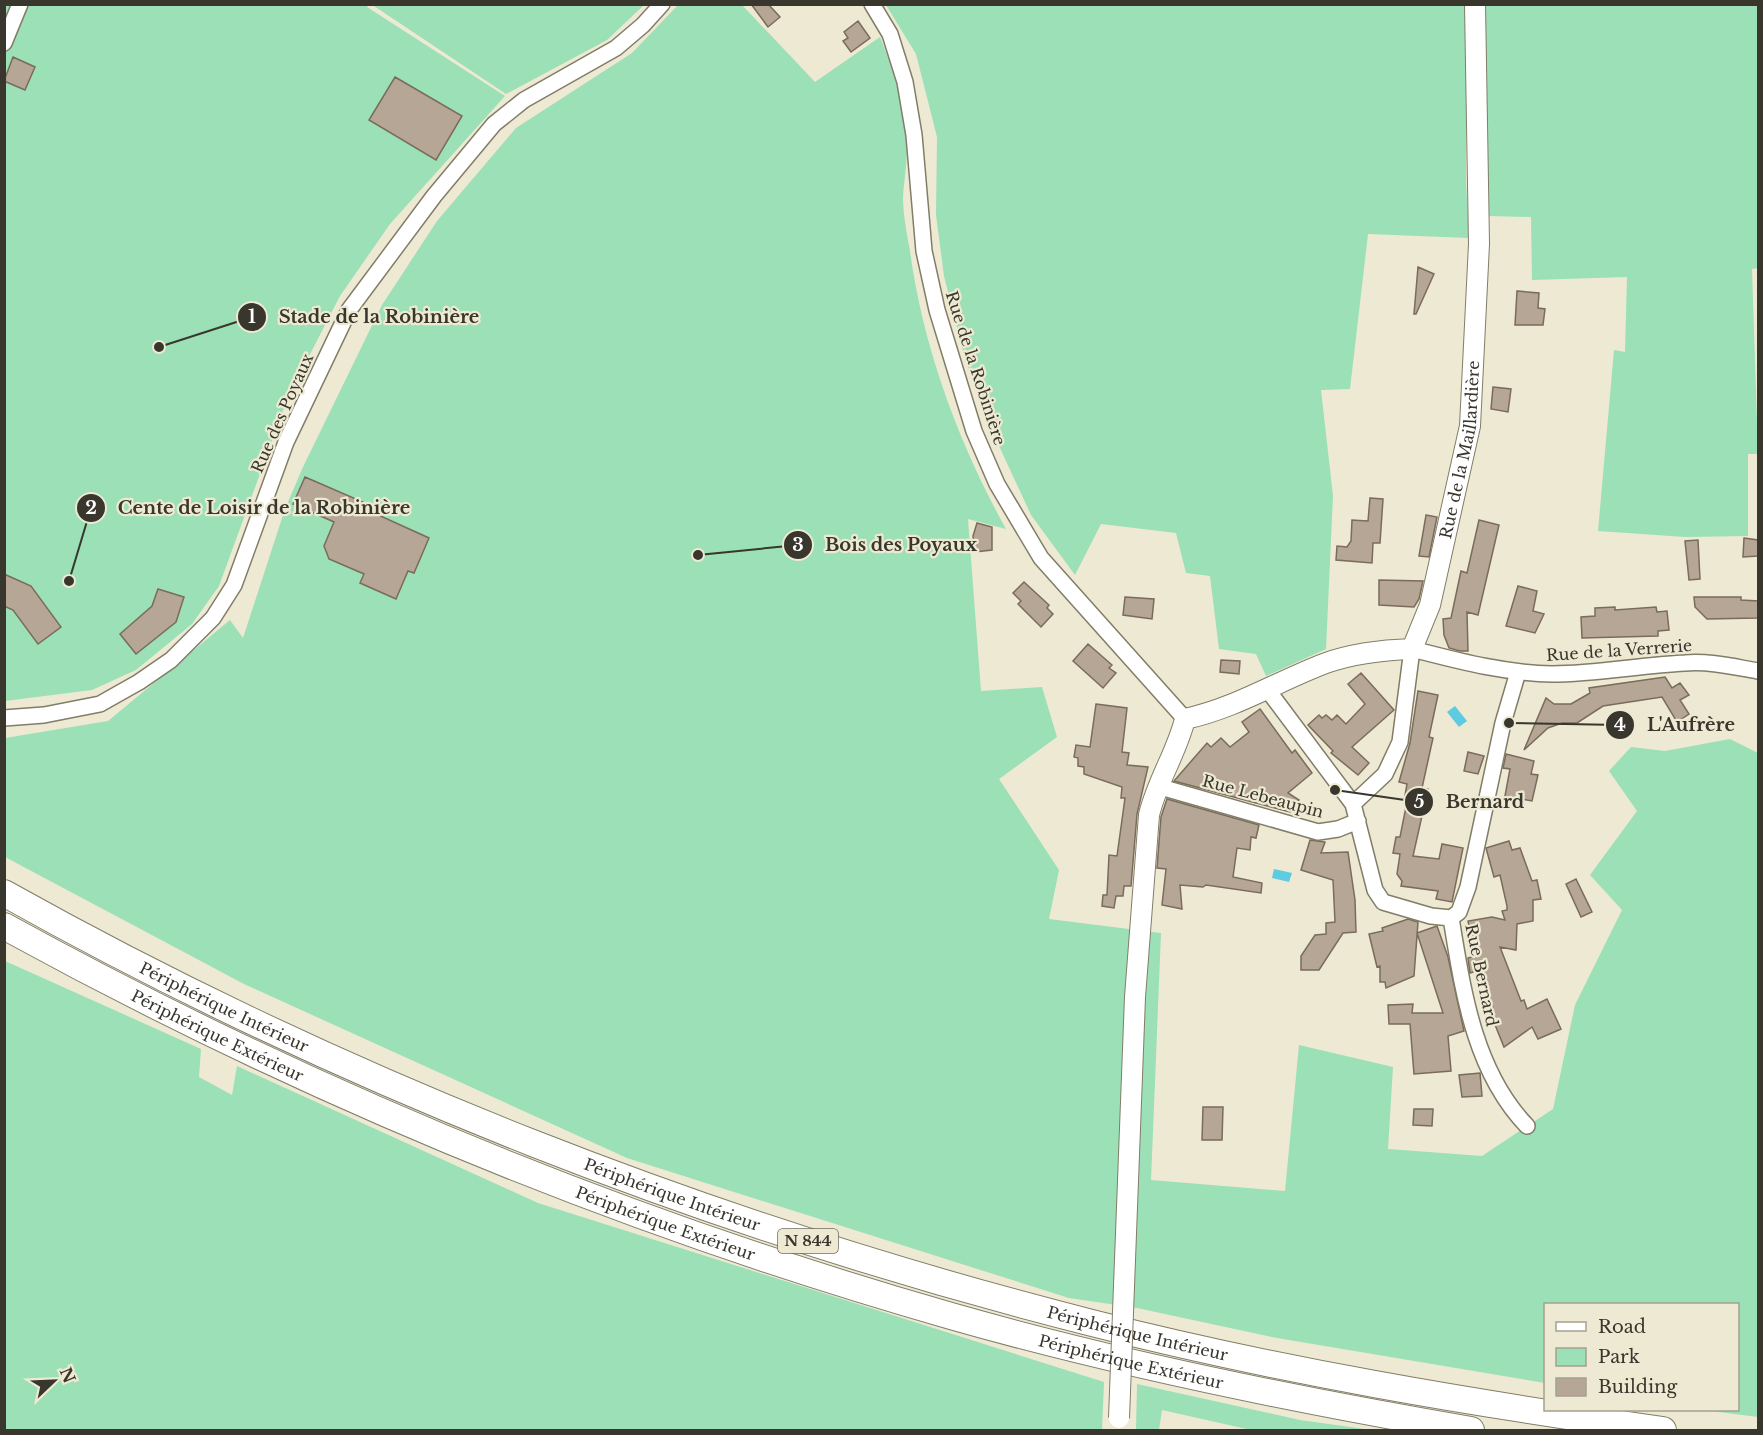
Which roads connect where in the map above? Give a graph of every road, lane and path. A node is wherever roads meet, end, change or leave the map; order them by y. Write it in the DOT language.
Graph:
graph roads {
  1 [pos="20,4"];
  2 [pos="662,4"];
  3 [pos="872,4"];
  4 [pos="1475,4"];
  5 [pos="4,43"];
  6 [pos="1412,649"];
  7 [pos="1758,671"];
  8 [pos="1518,672"];
  9 [pos="1267,689"];
  10 [pos="4,718"];
  11 [pos="1185,719"];
  12 [pos="1157,786"];
  13 [pos="1353,804"];
  14 [pos="1358,821"];
  15 [pos="4,893"];
  16 [pos="1451,918"];
  17 [pos="4,926"];
  18 [pos="1527,1126"];
  19 [pos="1119,1424"];
  20 [pos="1471,1431"];
  21 [pos="1664,1431"];
  1 -- 5 [label="street"];
  2 -- 10 [label="street, Rue des Poyaux"];
  3 -- 11 [label="street, Rue de la Robinière"];
  4 -- 6 [label="street, Rue de la Maillardière"];
  6 -- 8 [label="street, Rue de la Verrerie"];
  6 -- 9 [label="street"];
  6 -- 13 [label="street"];
  7 -- 8 [label="street, Rue de la Verrerie"];
  8 -- 16 [label="street"];
  9 -- 11 [label="street"];
  9 -- 13 [label="street, Rue Bernard"];
  11 -- 12 [label="street"];
  12 -- 14 [label="street, Rue Lebeaupin"];
  12 -- 19 [label="street, bridge"];
  13 -- 14 [label="street, Rue Bernard"];
  14 -- 16 [label="street, Rue Bernard"];
  15 -- 21 [label="highway, Périphérique Intérieur / N 844"];
  16 -- 18 [label="street, Rue Bernard"];
  17 -- 20 [label="highway, Périphérique Extérieur / N 844"];
}
